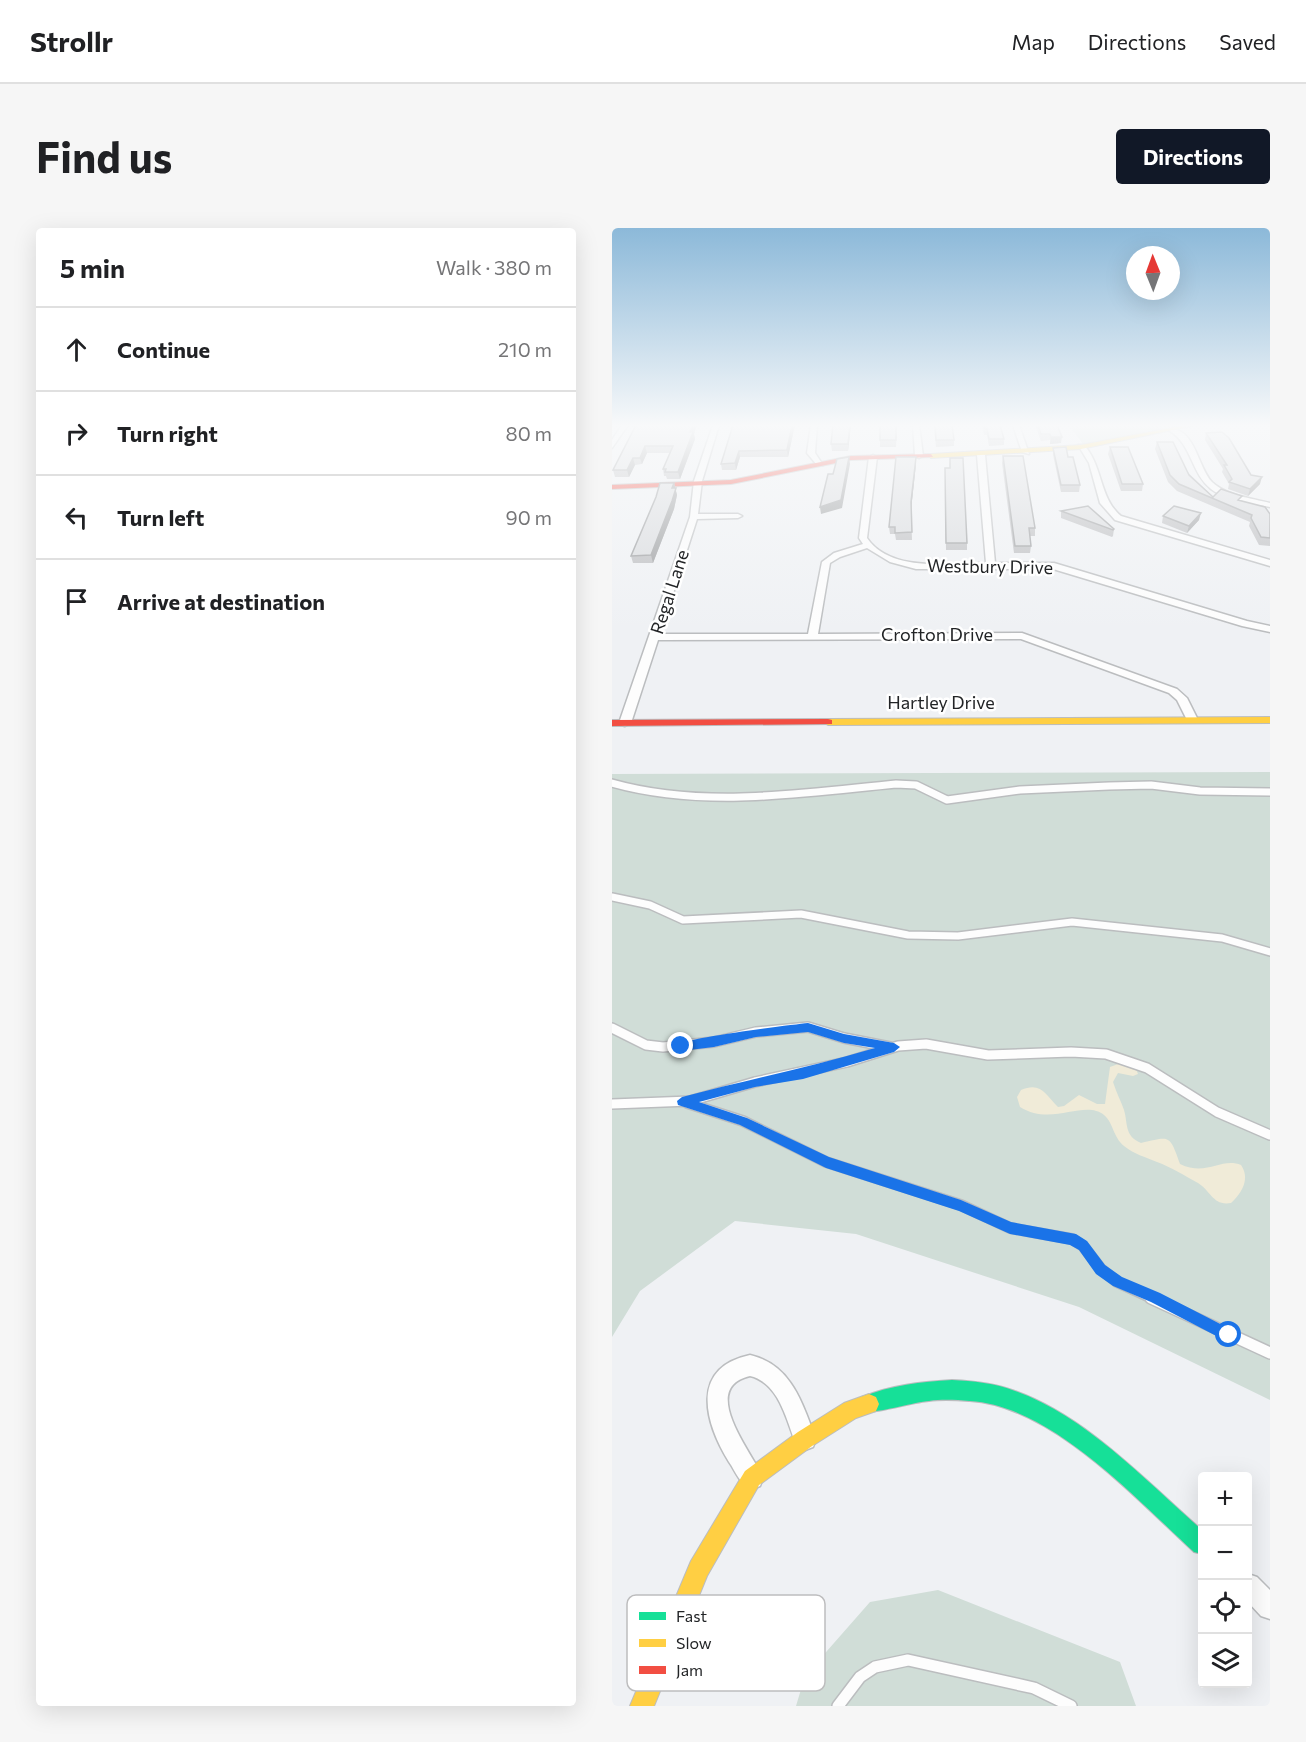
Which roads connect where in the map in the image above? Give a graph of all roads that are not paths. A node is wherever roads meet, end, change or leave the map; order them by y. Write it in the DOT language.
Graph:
graph roads {
  1 [pos="697,494"];
  2 [pos="868,494"];
  3 [pos="985,494"];
  4 [pos="1101,494"];
  5 [pos="1228,494"];
  6 [pos="1270,505"];
  7 [pos="738,516"];
  8 [pos="694,517"];
  9 [pos="868,546"];
  10 [pos="1270,563"];
  11 [pos="991,566"];
  12 [pos="1270,629"];
  13 [pos="813,636"];
  14 [pos="655,637"];
  15 [pos="1192,720"];
  16 [pos="1270,720"];
  17 [pos="618,723"];
  18 [pos="612,783"];
  19 [pos="1270,792"];
  20 [pos="612,897"];
  21 [pos="1270,952"];
  22 [pos="612,1028"];
  23 [pos="894,1047"];
  24 [pos="682,1101"];
  25 [pos="612,1104"];
  26 [pos="1270,1135"];
  27 [pos="1270,1353"];
  28 [pos="805,1438"];
  29 [pos="752,1478"];
  30 [pos="1198,1540"];
  31 [pos="1252,1590"];
  32 [pos="688,1595"];
  33 [pos="1270,1607"];
  34 [pos="648,1691"];
  35 [pos="642,1706"];
  36 [pos="838,1706"];
  37 [pos="1071,1706"];
  1 -- 8 [label="street, Regal Lane"];
  2 -- 9 [label="street"];
  3 -- 11 [label="street"];
  4 -- 10 [label="street"];
  5 -- 6 [label="street"];
  7 -- 8 [label="street"];
  8 -- 14 [label="street, Regal Lane"];
  9 -- 11 [label="street, Westbury Drive"];
  9 -- 13 [label="street"];
  11 -- 12 [label="street, Westbury Drive"];
  13 -- 14 [label="street, Crofton Drive"];
  13 -- 15 [label="street, Crofton Drive"];
  14 -- 17 [label="street, Regal Lane"];
  15 -- 16 [label="street, Hartley Drive"];
  15 -- 17 [label="street, Hartley Drive"];
  18 -- 19 [label="lane"];
  20 -- 21 [label="lane"];
  22 -- 23 [label="lane"];
  23 -- 24 [label="lane"];
  23 -- 26 [label="lane"];
  24 -- 25 [label="lane"];
  24 -- 27 [label="lane"];
  28 -- 29 [label="street"];
  28 -- 29 [label="street"];
  28 -- 30 [label="street"];
  29 -- 32 [label="street"];
  31 -- 33 [label="street"];
  34 -- 35 [label="street"];
  36 -- 37 [label="lane"];
}
